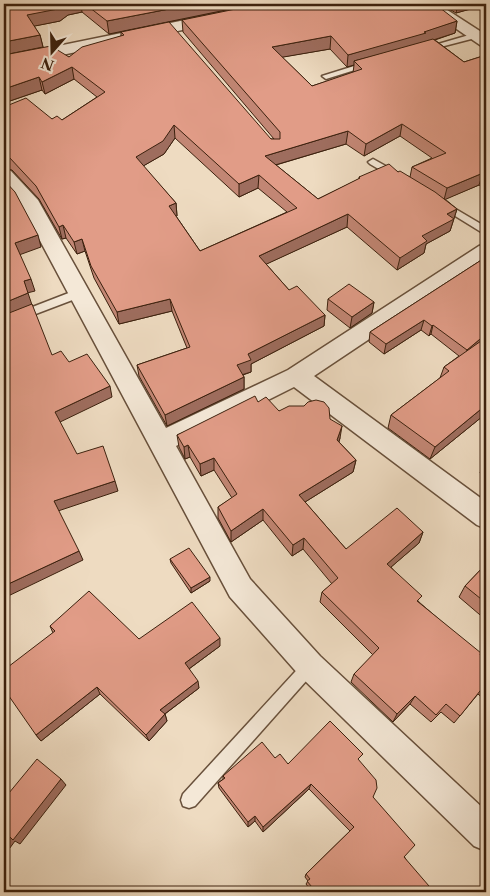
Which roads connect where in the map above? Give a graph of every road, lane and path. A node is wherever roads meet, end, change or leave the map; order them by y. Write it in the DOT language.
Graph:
graph roads {
  1 [pos="284,4"];
  2 [pos="428,4"];
  3 [pos="481,39"];
  4 [pos="420,50"];
  5 [pos="382,61"];
  6 [pos="4,62"];
  7 [pos="326,76"];
  8 [pos="373,162"];
  9 [pos="4,175"];
  10 [pos="406,182"];
  11 [pos="430,197"];
  12 [pos="486,232"];
  13 [pos="486,251"];
  14 [pos="79,293"];
  15 [pos="4,322"];
  16 [pos="296,376"];
  17 [pos="161,442"];
  18 [pos="486,517"];
  19 [pos="310,666"];
  20 [pos="189,800"];
  21 [pos="486,834"];
  1 -- 6 [label="street"];
  2 -- 3 [label="street"];
  3 -- 4 [label="lane"];
  5 -- 7 [label="lane"];
  8 -- 10 [label="lane"];
  9 -- 14 [label="street"];
  11 -- 12 [label="lane"];
  13 -- 16 [label="street"];
  14 -- 15 [label="lane"];
  14 -- 17 [label="street"];
  16 -- 17 [label="street"];
  16 -- 18 [label="street"];
  17 -- 19 [label="street"];
  19 -- 20 [label="lane"];
  19 -- 21 [label="street"];
}
